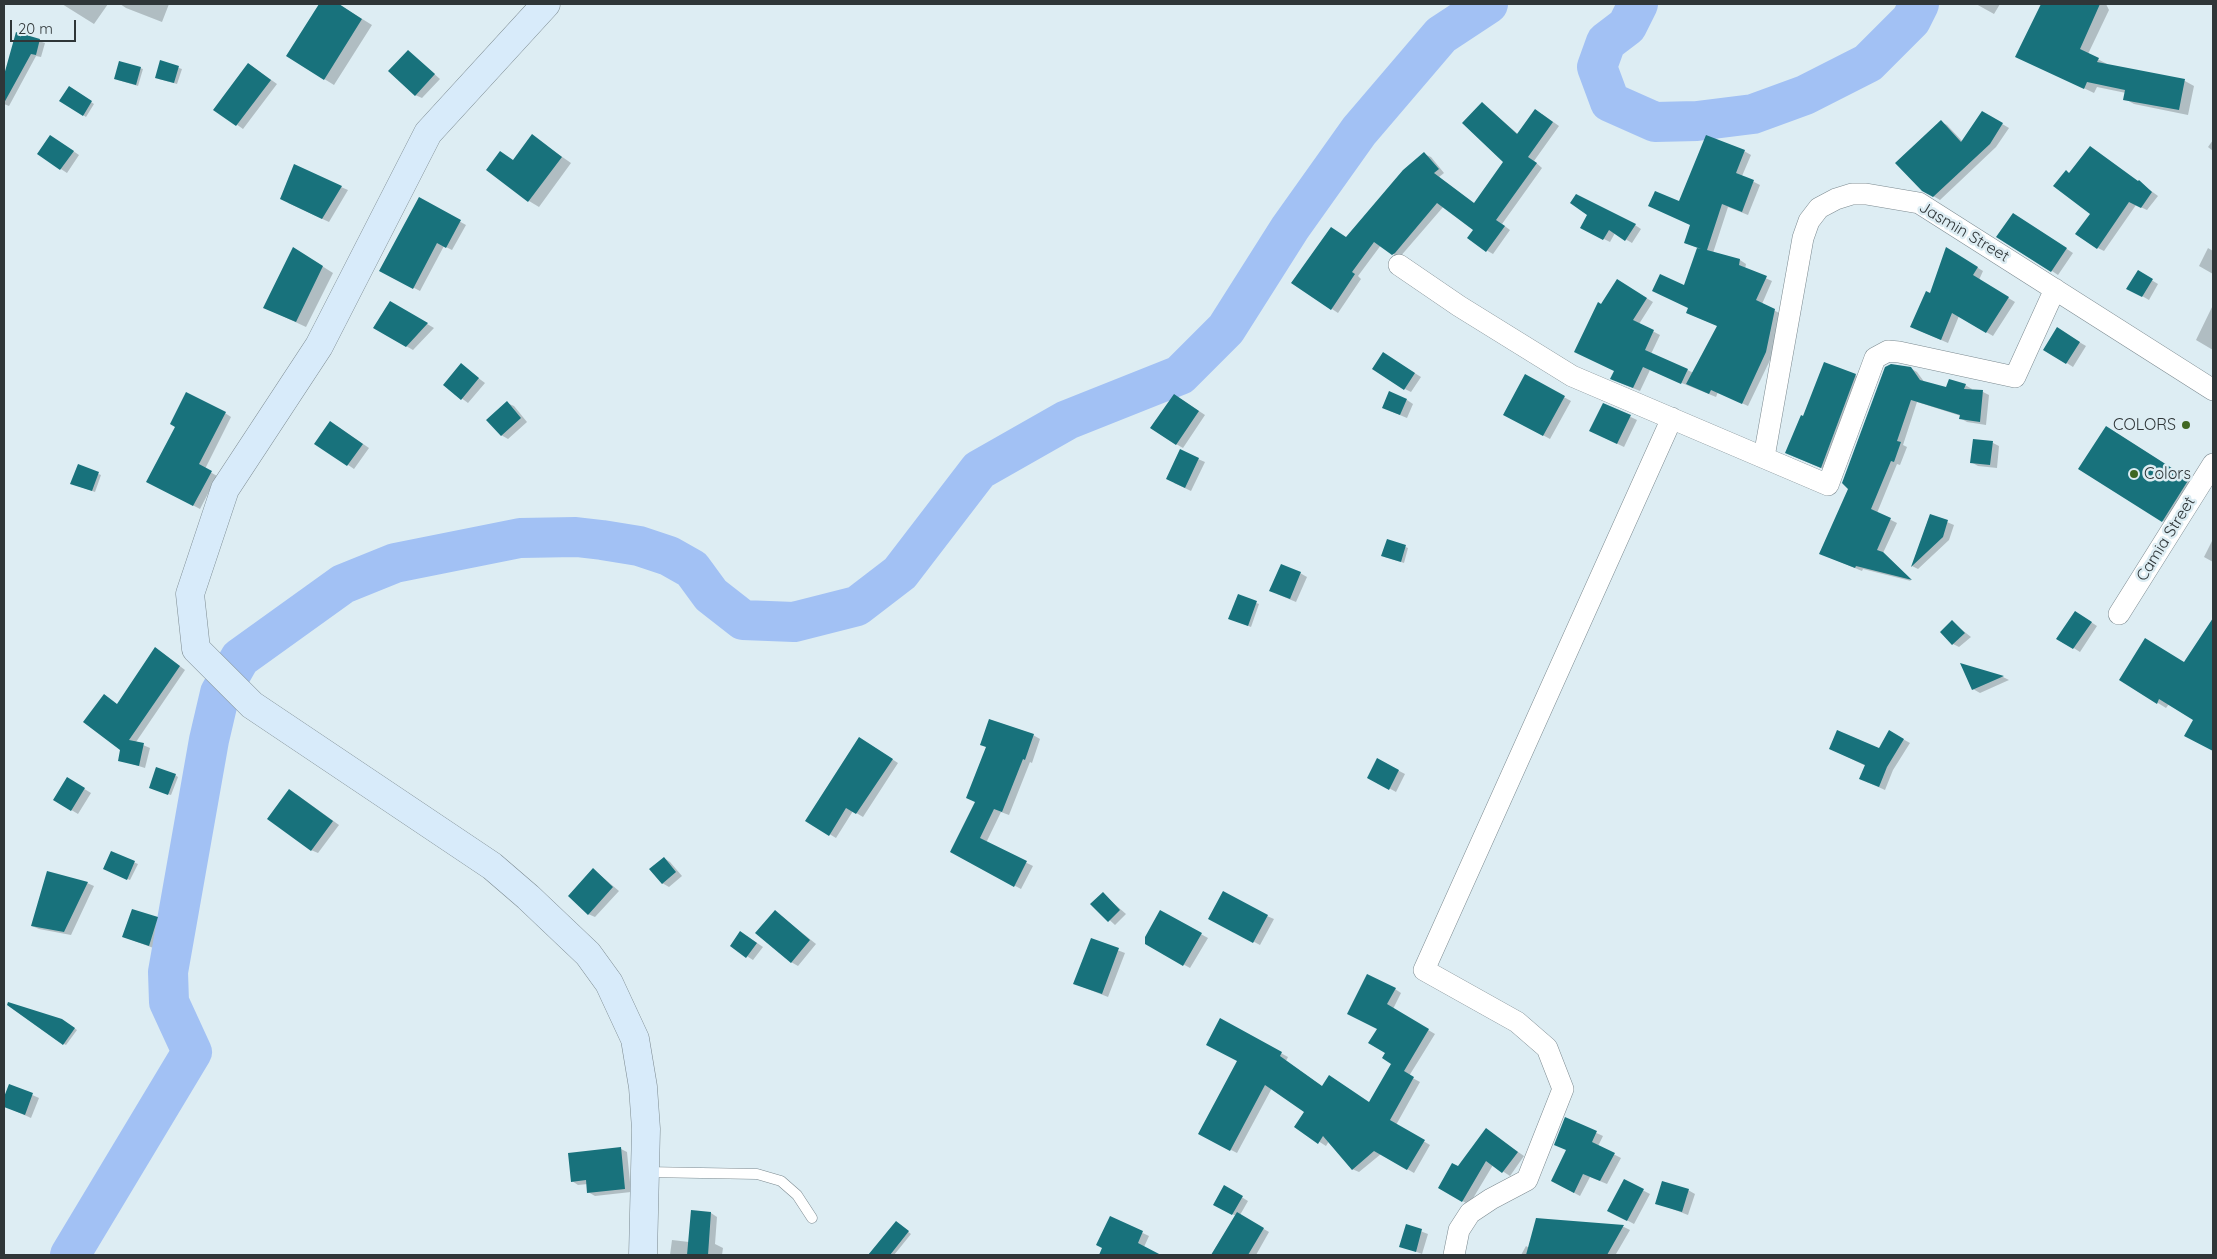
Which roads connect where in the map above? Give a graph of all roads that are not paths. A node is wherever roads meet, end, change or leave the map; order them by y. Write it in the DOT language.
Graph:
graph roads {
  1 [pos="546,4"];
  2 [pos="1399,265"];
  3 [pos="2055,289"];
  4 [pos="2213,390"];
  5 [pos="1672,418"];
  6 [pos="1764,458"];
  7 [pos="2213,464"];
  8 [pos="2119,614"];
  9 [pos="645,1172"];
  10 [pos="812,1218"];
  11 [pos="643,1255"];
  12 [pos="1454,1255"];
  1 -- 9 [label="street"];
  2 -- 5 [label="street"];
  3 -- 4 [label="street, Jasmin Street"];
  3 -- 6 [label="street"];
  3 -- 6 [label="street, Jasmin Street"];
  5 -- 6 [label="street"];
  5 -- 12 [label="street"];
  7 -- 8 [label="street, Camia Street"];
  9 -- 10 [label="lane"];
  9 -- 11 [label="street"];
}
